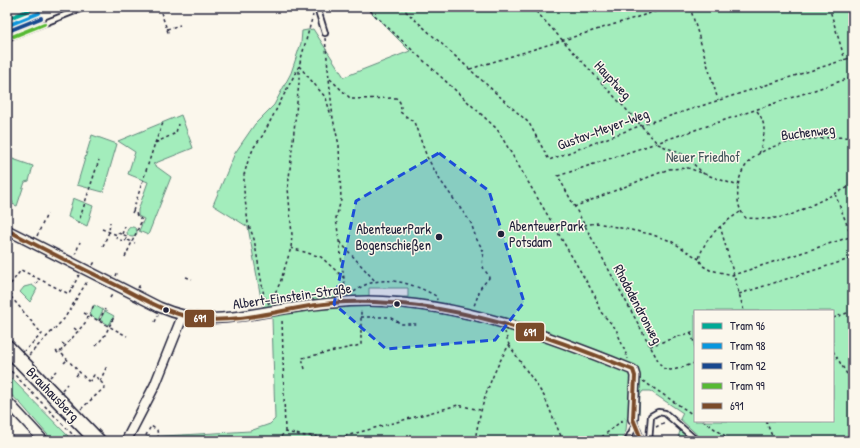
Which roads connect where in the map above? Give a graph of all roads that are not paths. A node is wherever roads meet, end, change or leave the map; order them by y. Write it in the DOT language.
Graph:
graph roads {
  1 [pos="33,7"];
  2 [pos="85,7"];
  3 [pos="317,7"];
  4 [pos="7,17"];
  5 [pos="325,33"];
  6 [pos="7,38"];
  7 [pos="7,230"];
  8 [pos="183,315"];
  9 [pos="7,347"];
  10 [pos="12,362"];
  11 [pos="7,401"];
  12 [pos="633,420"];
  13 [pos="44,441"];
  14 [pos="98,441"];
  15 [pos="126,441"];
  16 [pos="627,441"];
  17 [pos="642,441"];
  18 [pos="649,441"];
  19 [pos="697,441"];
  1 -- 4 [label="main road"];
  2 -- 6 [label="lane"];
  3 -- 5 [label="lane"];
  7 -- 8 [label="street, Albert-Einstein-Straße"];
  8 -- 12 [label="street, Albert-Einstein-Straße"];
  8 -- 15 [label="street"];
  9 -- 10 [label="main road, Brauhausberg"];
  10 -- 14 [label="main road, Brauhausberg"];
  11 -- 13 [label="street"];
  12 -- 16 [label="lane"];
  12 -- 17 [label="lane"];
  18 -- 19 [label="lane"];
}
